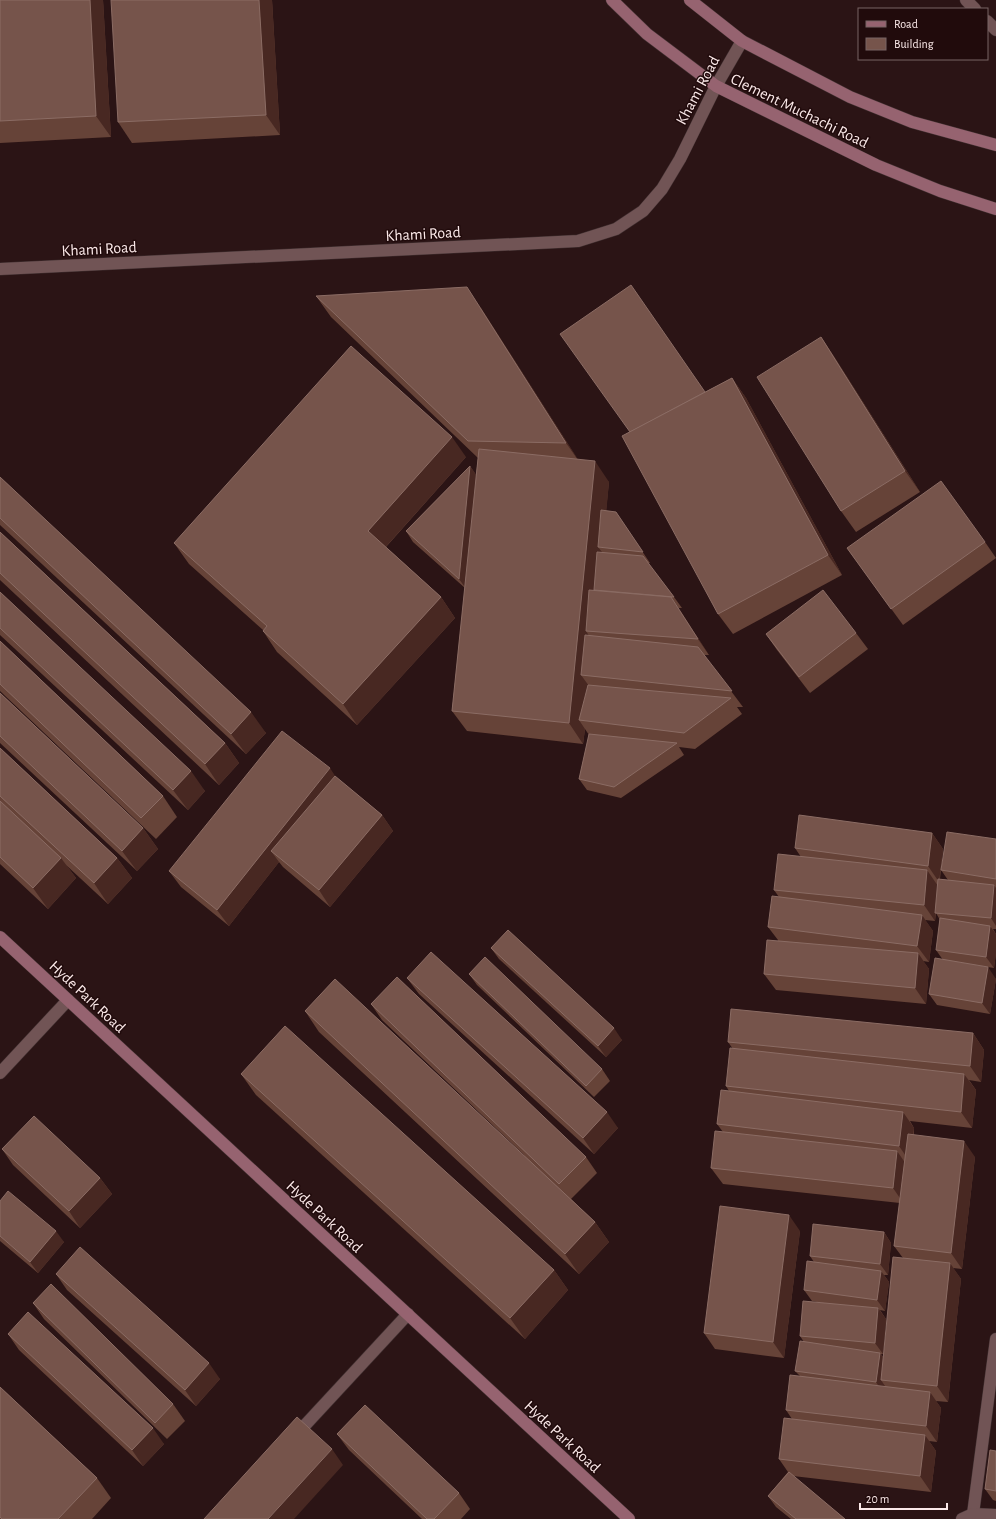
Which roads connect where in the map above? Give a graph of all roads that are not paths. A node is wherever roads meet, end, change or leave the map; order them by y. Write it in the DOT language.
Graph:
graph roads {
  1 [pos="612,0"];
  2 [pos="690,0"];
  3 [pos="966,0"];
  4 [pos="974,8"];
  5 [pos="988,22"];
  6 [pos="996,30"];
  7 [pos="742,41"];
  8 [pos="716,86"];
  9 [pos="996,145"];
  10 [pos="996,209"];
  11 [pos="0,269"];
  12 [pos="0,937"];
  13 [pos="68,1000"];
  14 [pos="0,1073"];
  15 [pos="408,1314"];
  16 [pos="996,1339"];
  17 [pos="288,1443"];
  18 [pos="996,1515"];
  19 [pos="967,1517"];
  20 [pos="629,1519"];
  1 -- 8 [label="street, Clement Muchachi Road"];
  2 -- 7 [label="street"];
  3 -- 4 [label="street"];
  5 -- 6 [label="street"];
  7 -- 8 [label="street, Khami Road"];
  7 -- 9 [label="street"];
  8 -- 10 [label="street, Clement Muchachi Road"];
  8 -- 11 [label="street, Khami Road"];
  12 -- 13 [label="street, Hyde Park Road"];
  13 -- 14 [label="street"];
  13 -- 15 [label="street, Hyde Park Road"];
  15 -- 17 [label="street"];
  15 -- 20 [label="street, Hyde Park Road"];
  16 -- 19 [label="street"];
  18 -- 19 [label="street"];
}
